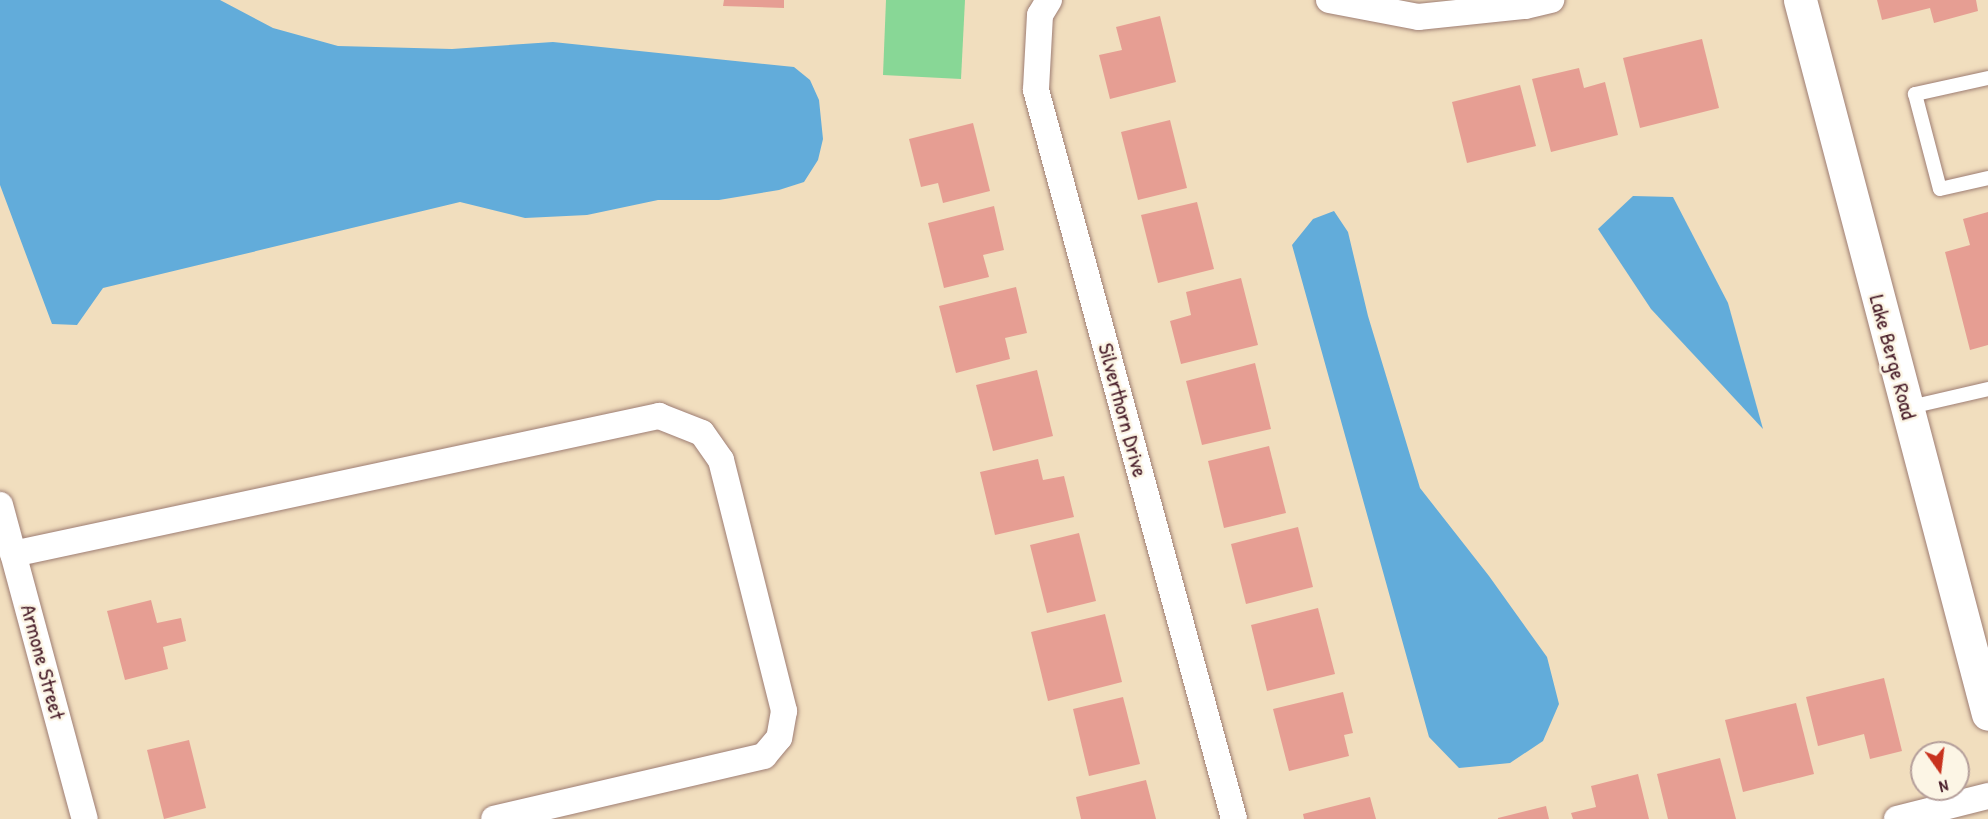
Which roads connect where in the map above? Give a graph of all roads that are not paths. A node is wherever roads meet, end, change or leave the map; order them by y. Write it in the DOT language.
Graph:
graph roads {
  1 [pos="1048,0"];
  2 [pos="1329,0"];
  3 [pos="1551,0"];
  4 [pos="1800,0"];
  5 [pos="1524,3"];
  6 [pos="1988,78"];
  7 [pos="1988,178"];
  8 [pos="1988,389"];
  9 [pos="1906,408"];
  10 [pos="0,505"];
  11 [pos="13,554"];
  12 [pos="1988,714"];
  13 [pos="1988,796"];
  14 [pos="85,819"];
  15 [pos="494,819"];
  16 [pos="1234,819"];
  17 [pos="1897,819"];
  1 -- 16 [label="street, Silverthorn Drive"];
  2 -- 5 [label="street"];
  3 -- 5 [label="street"];
  4 -- 9 [label="street, Lake Berge Road"];
  6 -- 7 [label="lane"];
  8 -- 9 [label="lane"];
  9 -- 12 [label="street, Lake Berge Road"];
  10 -- 11 [label="street, Armone Street"];
  11 -- 14 [label="street, Armone Street"];
  11 -- 15 [label="street"];
  13 -- 17 [label="street"];
}
